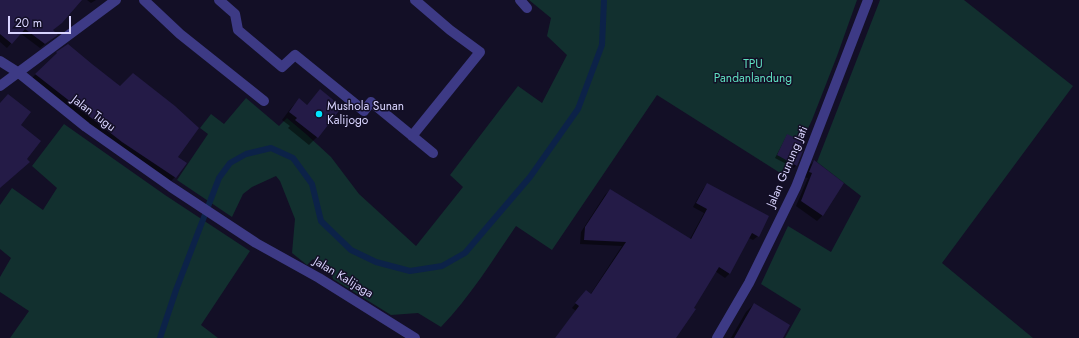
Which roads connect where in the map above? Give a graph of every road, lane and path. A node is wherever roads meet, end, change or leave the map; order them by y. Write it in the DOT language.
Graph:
graph roads {
  1 [pos="116,0"];
  2 [pos="144,0"];
  3 [pos="219,0"];
  4 [pos="415,0"];
  5 [pos="868,0"];
  6 [pos="0,61"];
  7 [pos="19,73"];
  8 [pos="0,86"];
  9 [pos="264,101"];
  10 [pos="412,136"];
  11 [pos="433,153"];
  12 [pos="256,243"];
  13 [pos="415,338"];
  14 [pos="717,338"];
  1 -- 7 [label="street"];
  2 -- 9 [label="street"];
  3 -- 10 [label="street"];
  4 -- 10 [label="street"];
  5 -- 14 [label="street, Jalan Gunung Jati"];
  6 -- 7 [label="street, Jalan Tugu"];
  7 -- 8 [label="street"];
  7 -- 12 [label="street, Jalan Tugu"];
  10 -- 11 [label="street"];
  12 -- 13 [label="street, Jalan Kalijaga"];
}
